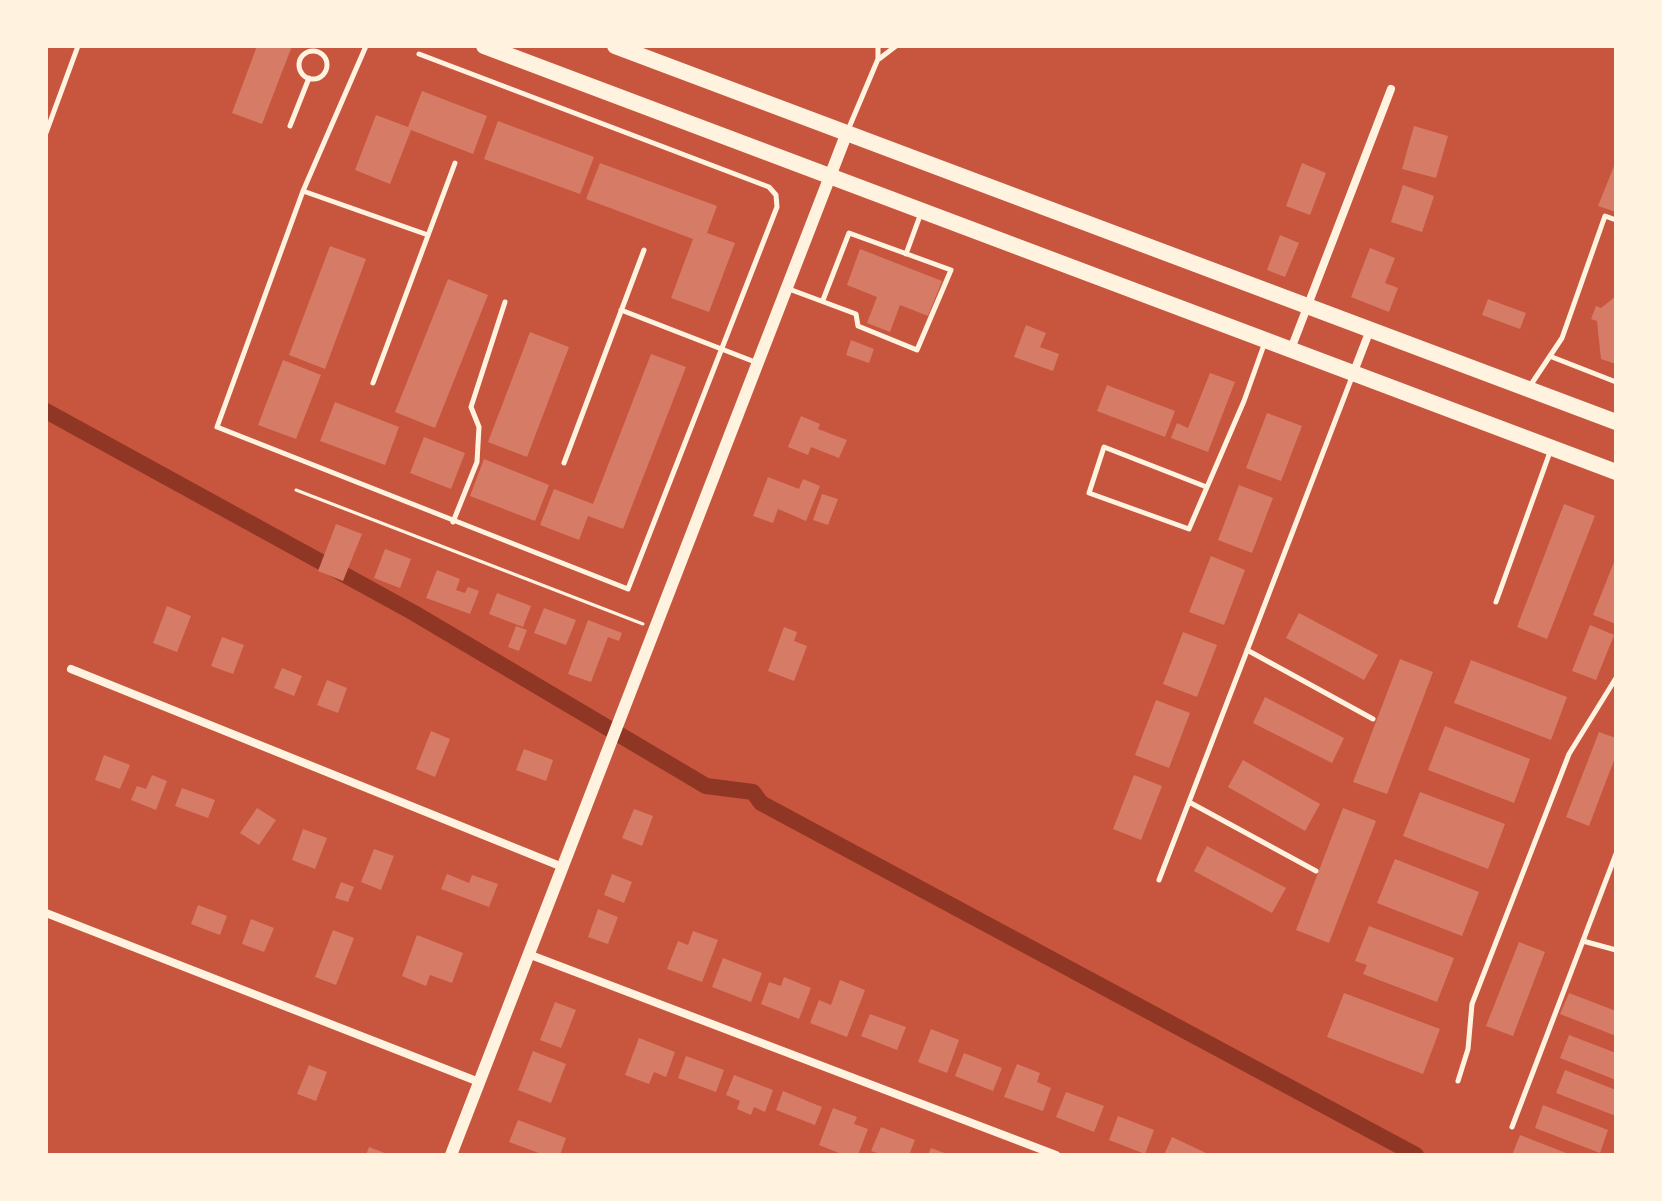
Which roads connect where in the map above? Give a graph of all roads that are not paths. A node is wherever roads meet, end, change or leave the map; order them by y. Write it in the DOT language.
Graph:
graph roads {
  1 [pos="78,46"];
  2 [pos="366,46"];
  3 [pos="484,46"];
  4 [pos="615,46"];
  5 [pos="878,46"];
  6 [pos="896,46"];
  7 [pos="321,49"];
  8 [pos="419,54"];
  9 [pos="878,59"];
  10 [pos="309,78"];
  11 [pos="1391,89"];
  12 [pos="290,126"];
  13 [pos="46,133"];
  14 [pos="846,135"];
  15 [pos="455,163"];
  16 [pos="828,178"];
  17 [pos="303,191"];
  18 [pos="921,212"];
  19 [pos="1616,220"];
  20 [pos="428,235"];
  21 [pos="644,250"];
  22 [pos="906,254"];
  23 [pos="785,287"];
  24 [pos="823,300"];
  25 [pos="505,302"];
  26 [pos="1307,307"];
  27 [pos="621,310"];
  28 [pos="1370,330"];
  29 [pos="1265,341"];
  30 [pos="722,349"];
  31 [pos="1290,351"];
  32 [pos="1552,357"];
  33 [pos="755,362"];
  34 [pos="1353,374"];
  35 [pos="1616,382"];
  36 [pos="373,383"];
  37 [pos="1527,389"];
  38 [pos="1616,422"];
  39 [pos="1551,448"];
  40 [pos="564,463"];
  41 [pos="1616,472"];
  42 [pos="1204,486"];
  43 [pos="453,522"];
  44 [pos="1496,602"];
  45 [pos="1247,650"];
  46 [pos="71,669"];
  47 [pos="1616,678"];
  48 [pos="1373,719"];
  49 [pos="1189,802"];
  50 [pos="1616,854"];
  51 [pos="560,866"];
  52 [pos="1316,871"];
  53 [pos="1159,880"];
  54 [pos="46,913"];
  55 [pos="1583,941"];
  56 [pos="1616,950"];
  57 [pos="528,954"];
  58 [pos="1458,1081"];
  59 [pos="479,1082"];
  60 [pos="1512,1127"];
  61 [pos="451,1155"];
  62 [pos="1056,1155"];
  1 -- 13 [label="lane"];
  2 -- 17 [label="lane"];
  3 -- 16 [label="main road"];
  4 -- 14 [label="main road"];
  5 -- 9 [label="lane"];
  6 -- 9 [label="lane"];
  7 -- 10 [label="lane"];
  7 -- 10 [label="lane"];
  8 -- 30 [label="lane"];
  9 -- 14 [label="lane"];
  10 -- 12 [label="lane"];
  11 -- 26 [label="street"];
  14 -- 16 [label="street"];
  14 -- 26 [label="main road"];
  15 -- 20 [label="lane"];
  16 -- 18 [label="main road"];
  16 -- 23 [label="street"];
  17 -- 20 [label="lane"];
  17 -- 43 [label="lane"];
  18 -- 22 [label="lane"];
  18 -- 29 [label="main road"];
  19 -- 32 [label="lane"];
  20 -- 36 [label="lane"];
  21 -- 27 [label="lane"];
  22 -- 24 [label="lane"];
  22 -- 24 [label="lane"];
  23 -- 24 [label="lane"];
  23 -- 33 [label="street"];
  25 -- 43 [label="lane"];
  26 -- 28 [label="main road"];
  26 -- 31 [label="street"];
  27 -- 30 [label="lane"];
  27 -- 40 [label="lane"];
  28 -- 34 [label="street"];
  28 -- 37 [label="main road"];
  29 -- 31 [label="main road"];
  29 -- 42 [label="lane"];
  30 -- 33 [label="lane"];
  30 -- 43 [label="lane"];
  31 -- 34 [label="main road"];
  32 -- 35 [label="lane"];
  32 -- 37 [label="lane"];
  33 -- 51 [label="street"];
  34 -- 39 [label="main road"];
  34 -- 45 [label="lane"];
  37 -- 38 [label="main road"];
  39 -- 41 [label="main road"];
  39 -- 44 [label="lane"];
  42 -- 42 [label="lane"];
  45 -- 48 [label="lane"];
  45 -- 49 [label="lane"];
  46 -- 51 [label="street"];
  47 -- 58 [label="lane"];
  49 -- 52 [label="lane"];
  49 -- 53 [label="lane"];
  50 -- 55 [label="lane"];
  51 -- 57 [label="street"];
  54 -- 59 [label="street"];
  55 -- 56 [label="lane"];
  55 -- 60 [label="lane"];
  57 -- 59 [label="street"];
  57 -- 62 [label="street"];
  59 -- 61 [label="street"];
}
